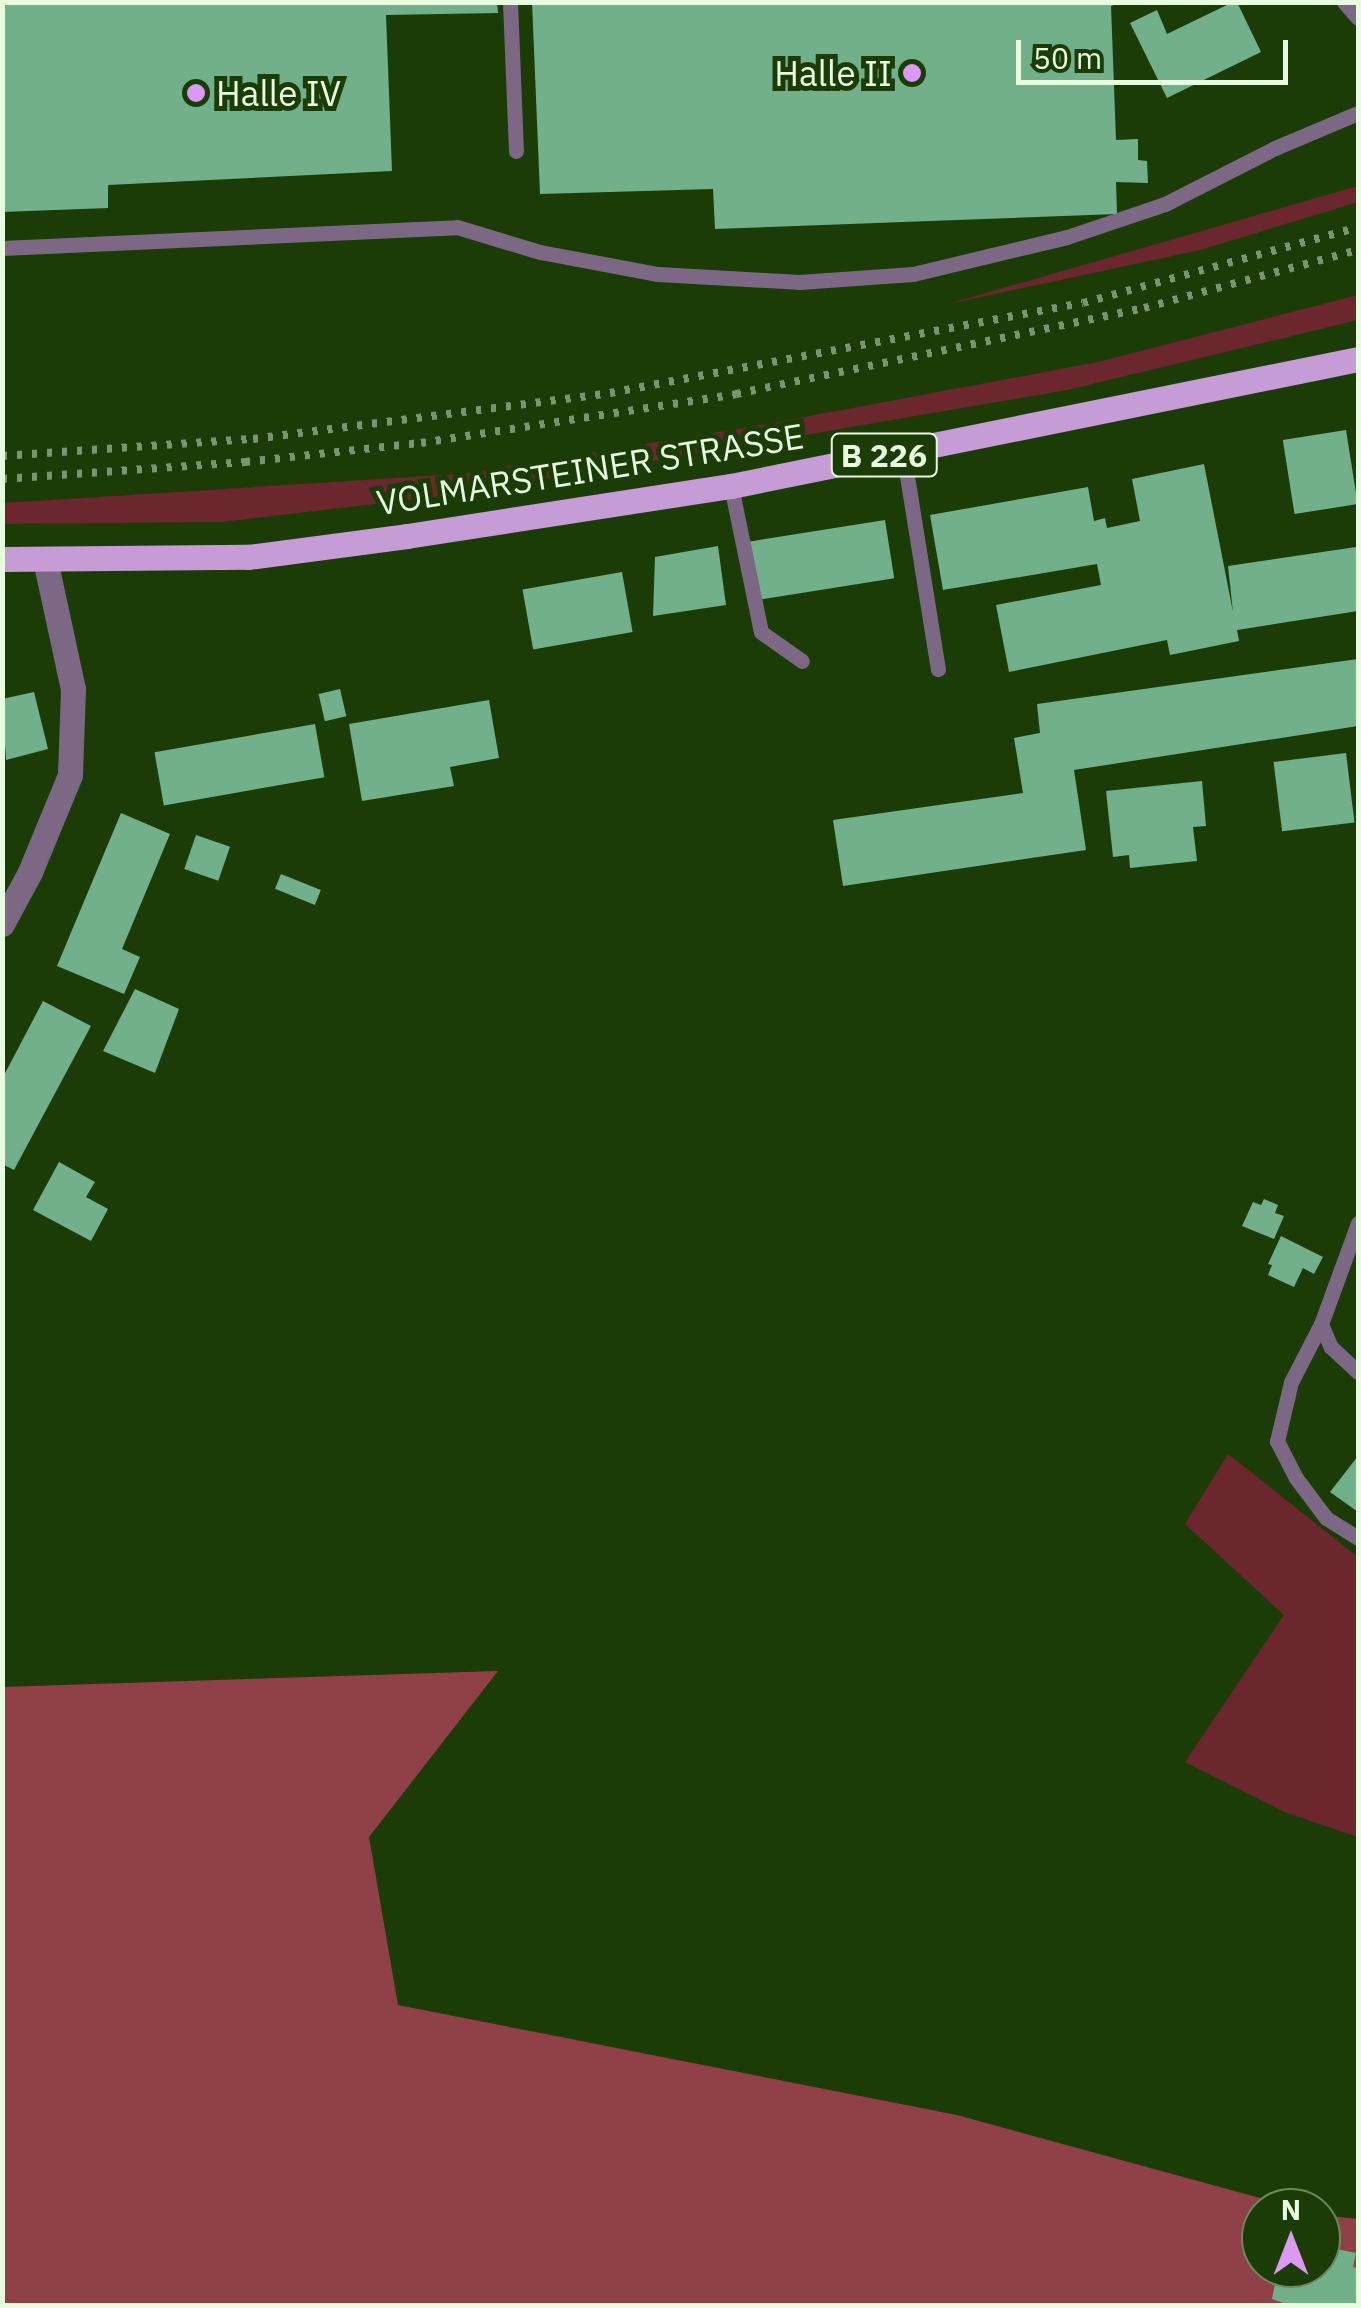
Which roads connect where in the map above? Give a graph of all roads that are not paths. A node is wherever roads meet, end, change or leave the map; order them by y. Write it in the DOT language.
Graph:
graph roads {
  1 [pos="510,2"];
  2 [pos="1344,2"];
  3 [pos="1358,18"];
  4 [pos="1358,113"];
  5 [pos="516,150"];
  6 [pos="2,248"];
  7 [pos="1358,359"];
  8 [pos="903,451"];
  9 [pos="731,486"];
  10 [pos="2,559"];
  11 [pos="44,560"];
  12 [pos="802,661"];
  13 [pos="938,668"];
  14 [pos="2,924"];
  15 [pos="1358,1223"];
  16 [pos="1321,1324"];
  17 [pos="1358,1372"];
  18 [pos="1358,1538"];
  1 -- 5 [label="lane"];
  2 -- 3 [label="lane"];
  4 -- 6 [label="lane"];
  7 -- 8 [label="main road, VOLMARSTEINER STRASSE / B 226"];
  8 -- 9 [label="main road, VOLMARSTEINER STRASSE / B 226"];
  8 -- 13 [label="lane"];
  9 -- 11 [label="main road, VOLMARSTEINER STRASSE / B 226"];
  9 -- 12 [label="lane"];
  10 -- 11 [label="main road, VOLMARSTEINER STRASSE / B 226"];
  11 -- 14 [label="street"];
  15 -- 16 [label="lane"];
  16 -- 17 [label="lane"];
  16 -- 18 [label="lane"];
}
